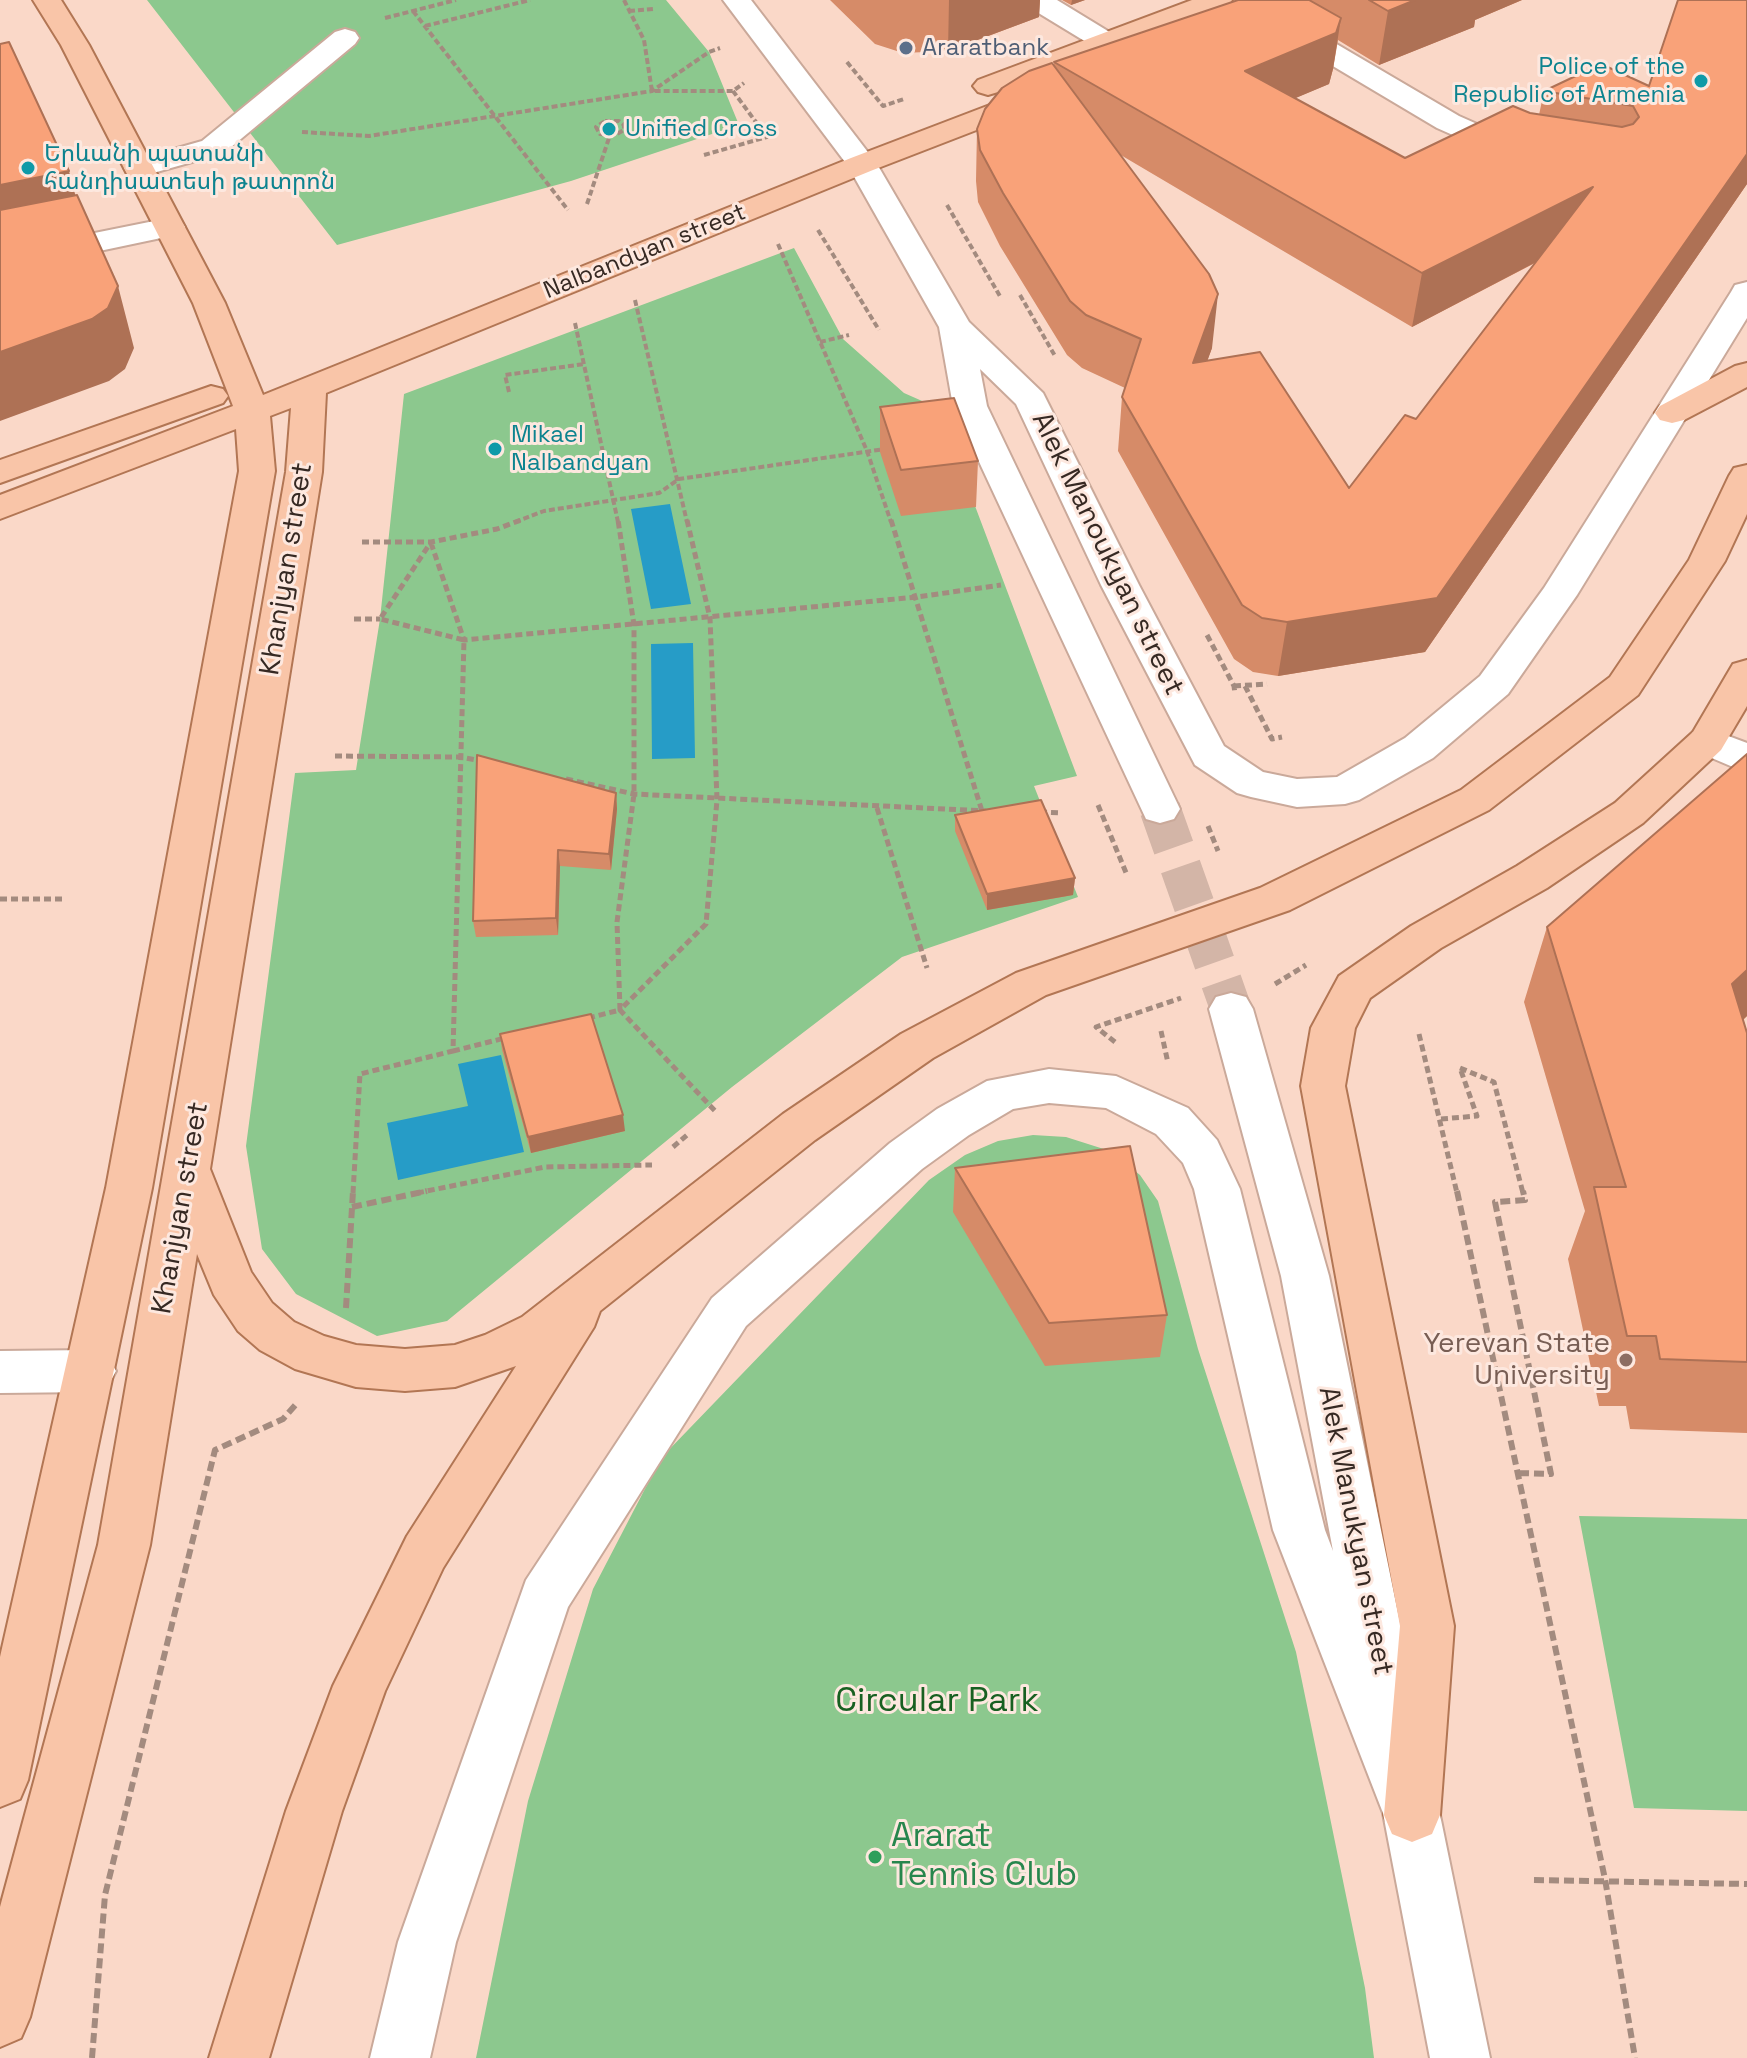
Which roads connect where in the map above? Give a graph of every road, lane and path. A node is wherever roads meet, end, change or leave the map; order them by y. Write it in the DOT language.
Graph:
graph roads {
  1 [pos="47,0"];
  2 [pos="456,0"];
  3 [pos="530,0"];
  4 [pos="624,0"];
  5 [pos="737,0"];
  6 [pos="1037,0"];
  7 [pos="1291,0"];
  8 [pos="653,9"];
  9 [pos="629,11"];
  10 [pos="1225,11"];
  11 [pos="1262,11"];
  12 [pos="425,26"];
  13 [pos="345,38"];
  14 [pos="1106,42"];
  15 [pos="709,52"];
  16 [pos="847,62"];
  17 [pos="744,83"];
  18 [pos="652,91"];
  19 [pos="733,91"];
  20 [pos="930,108"];
  21 [pos="496,116"];
  22 [pos="237,128"];
  23 [pos="610,135"];
  24 [pos="865,135"];
  25 [pos="704,155"];
  26 [pos="1544,157"];
  27 [pos="139,168"];
  28 [pos="587,204"];
  29 [pos="947,205"];
  30 [pos="568,210"];
  31 [pos="169,227"];
  32 [pos="818,230"];
  33 [pos="774,237"];
  34 [pos="0,262"];
  35 [pos="633,291"];
  36 [pos="1747,292"];
  37 [pos="1001,298"];
  38 [pos="573,315"];
  39 [pos="956,327"];
  40 [pos="879,330"];
  41 [pos="849,335"];
  42 [pos="820,342"];
  43 [pos="584,364"];
  44 [pos="1747,373"];
  45 [pos="309,388"];
  46 [pos="509,392"];
  47 [pos="246,399"];
  48 [pos="1672,413"];
  49 [pos="895,448"];
  50 [pos="867,451"];
  51 [pos="0,472"];
  52 [pos="1747,476"];
  53 [pos="679,479"];
  54 [pos="615,499"];
  55 [pos="0,508"];
  56 [pos="362,542"];
  57 [pos="431,542"];
  58 [pos="988,587"];
  59 [pos="917,597"];
  60 [pos="710,618"];
  61 [pos="354,619"];
  62 [pos="380,619"];
  63 [pos="634,625"];
  64 [pos="464,640"];
  65 [pos="1747,673"];
  66 [pos="1267,684"];
  67 [pos="1234,686"];
  68 [pos="1245,686"];
  69 [pos="1272,739"];
  70 [pos="1727,750"];
  71 [pos="335,756"];
  72 [pos="460,757"];
  73 [pos="489,763"];
  74 [pos="561,778"];
  75 [pos="634,794"];
  76 [pos="717,800"];
  77 [pos="1098,805"];
  78 [pos="877,808"];
  79 [pos="1160,809"];
  80 [pos="982,811"];
  81 [pos="996,811"];
  82 [pos="1025,812"];
  83 [pos="1061,813"];
  84 [pos="1127,875"];
  85 [pos="0,899"];
  86 [pos="65,899"];
  87 [pos="1306,965"];
  88 [pos="927,968"];
  89 [pos="1227,998"];
  90 [pos="620,1010"];
  91 [pos="574,1021"];
  92 [pos="1419,1034"];
  93 [pos="513,1036"];
  94 [pos="1118,1044"];
  95 [pos="453,1051"];
  96 [pos="716,1112"];
  97 [pos="1441,1119"];
  98 [pos="687,1135"];
  99 [pos="673,1147"];
  100 [pos="652,1165"];
  101 [pos="188,1171"];
  102 [pos="352,1207"];
  103 [pos="594,1288"];
  104 [pos="346,1301"];
  105 [pos="91,1371"];
  106 [pos="0,1372"];
  107 [pos="215,1450"];
  108 [pos="1519,1473"];
  109 [pos="1,1772"];
  110 [pos="1412,1815"];
  111 [pos="1605,1879"];
  112 [pos="1534,1880"];
  113 [pos="1747,1884"];
  114 [pos="0,2017"];
  115 [pos="92,2058"];
  116 [pos="239,2058"];
  117 [pos="400,2058"];
  118 [pos="1460,2058"];
  119 [pos="1635,2058"];
  1 -- 27 [label="main road, Khanjyan street"];
  2 -- 12 [label="path"];
  3 -- 12 [label="path"];
  4 -- 9 [label="path"];
  5 -- 24 [label="street, Alek Manoukyan street"];
  6 -- 14 [label="street"];
  7 -- 11 [label="main road"];
  8 -- 9 [label="path"];
  9 -- 18 [label="path"];
  10 -- 14 [label="main road, Nalbandyan street"];
  10 -- 24 [label="main road, Nalbandyan street"];
  11 -- 26 [label="street"];
  12 -- 21 [label="path"];
  13 -- 22 [label="street"];
  14 -- 20 [label="main road, Nalbandyan street"];
  15 -- 18 [label="path"];
  16 -- 24 [label="path"];
  17 -- 19 [label="path"];
  18 -- 19 [label="path"];
  18 -- 21 [label="path"];
  19 -- 25 [label="path"];
  21 -- 22 [label="path"];
  21 -- 30 [label="path"];
  22 -- 27 [label="street"];
  23 -- 23 [label="path"];
  23 -- 28 [label="path"];
  24 -- 39 [label="street, Alek Manoukyan street"];
  24 -- 45 [label="main road, Nalbandyan street"];
  24 -- 47 [label="main road, Nalbandyan street"];
  27 -- 31 [label="main road, Khanjyan street"];
  29 -- 37 [label="path"];
  31 -- 34 [label="street"];
  31 -- 47 [label="main road, Khanjyan street"];
  32 -- 40 [label="path"];
  33 -- 42 [label="path"];
  35 -- 53 [label="path"];
  36 -- 48 [label="street"];
  38 -- 43 [label="path"];
  39 -- 48 [label="street, Alek Manoukyan street"];
  39 -- 79 [label="street, Alek Manoukyan street"];
  41 -- 42 [label="path"];
  42 -- 50 [label="path"];
  43 -- 46 [label="path"];
  43 -- 54 [label="path"];
  44 -- 48 [label="main road"];
  45 -- 47 [label="main road, Nalbandyan street"];
  45 -- 101 [label="main road, Khanjyan street"];
  47 -- 51 [label="main road, Nalbandyan street"];
  47 -- 55 [label="main road, Nalbandyan street"];
  47 -- 105 [label="main road, Khanjyan street"];
  49 -- 50 [label="path"];
  50 -- 53 [label="path"];
  50 -- 59 [label="path"];
  52 -- 103 [label="main road"];
  53 -- 54 [label="path"];
  53 -- 60 [label="path"];
  54 -- 57 [label="path"];
  54 -- 63 [label="path"];
  56 -- 57 [label="path"];
  57 -- 62 [label="path"];
  57 -- 64 [label="path"];
  58 -- 59 [label="path"];
  59 -- 60 [label="path"];
  59 -- 80 [label="path"];
  60 -- 63 [label="path"];
  60 -- 76 [label="path"];
  61 -- 62 [label="path"];
  62 -- 64 [label="path"];
  63 -- 64 [label="path"];
  63 -- 75 [label="path"];
  64 -- 72 [label="path"];
  65 -- 70 [label="main road"];
  66 -- 68 [label="path"];
  67 -- 68 [label="path"];
  68 -- 69 [label="path"];
  70 -- 110 [label="main road"];
  71 -- 72 [label="path"];
  72 -- 73 [label="path"];
  72 -- 95 [label="path"];
  74 -- 75 [label="path"];
  75 -- 76 [label="path"];
  75 -- 90 [label="path"];
  76 -- 78 [label="path"];
  76 -- 90 [label="path"];
  77 -- 84 [label="path"];
  78 -- 80 [label="path"];
  78 -- 88 [label="path"];
  80 -- 81 [label="path"];
  82 -- 83 [label="path"];
  85 -- 86 [label="path"];
  87 -- 89 [label="path"];
  89 -- 94 [label="path"];
  89 -- 110 [label="street, Alek Manukyan street"];
  90 -- 91 [label="path"];
  90 -- 96 [label="path"];
  92 -- 97 [label="path"];
  93 -- 95 [label="path"];
  95 -- 102 [label="path"];
  97 -- 108 [label="path"];
  97 -- 108 [label="path"];
  98 -- 99 [label="path"];
  100 -- 102 [label="path"];
  101 -- 103 [label="main road"];
  101 -- 114 [label="main road, Khanjyan street"];
  102 -- 104 [label="path"];
  103 -- 116 [label="main road"];
  105 -- 106 [label="street"];
  105 -- 109 [label="main road, Khanjyan street"];
  107 -- 115 [label="path"];
  108 -- 111 [label="path"];
  110 -- 117 [label="street"];
  110 -- 118 [label="street, Alek Manukyan street"];
  111 -- 112 [label="path"];
  111 -- 113 [label="path"];
  111 -- 119 [label="path"];
}
